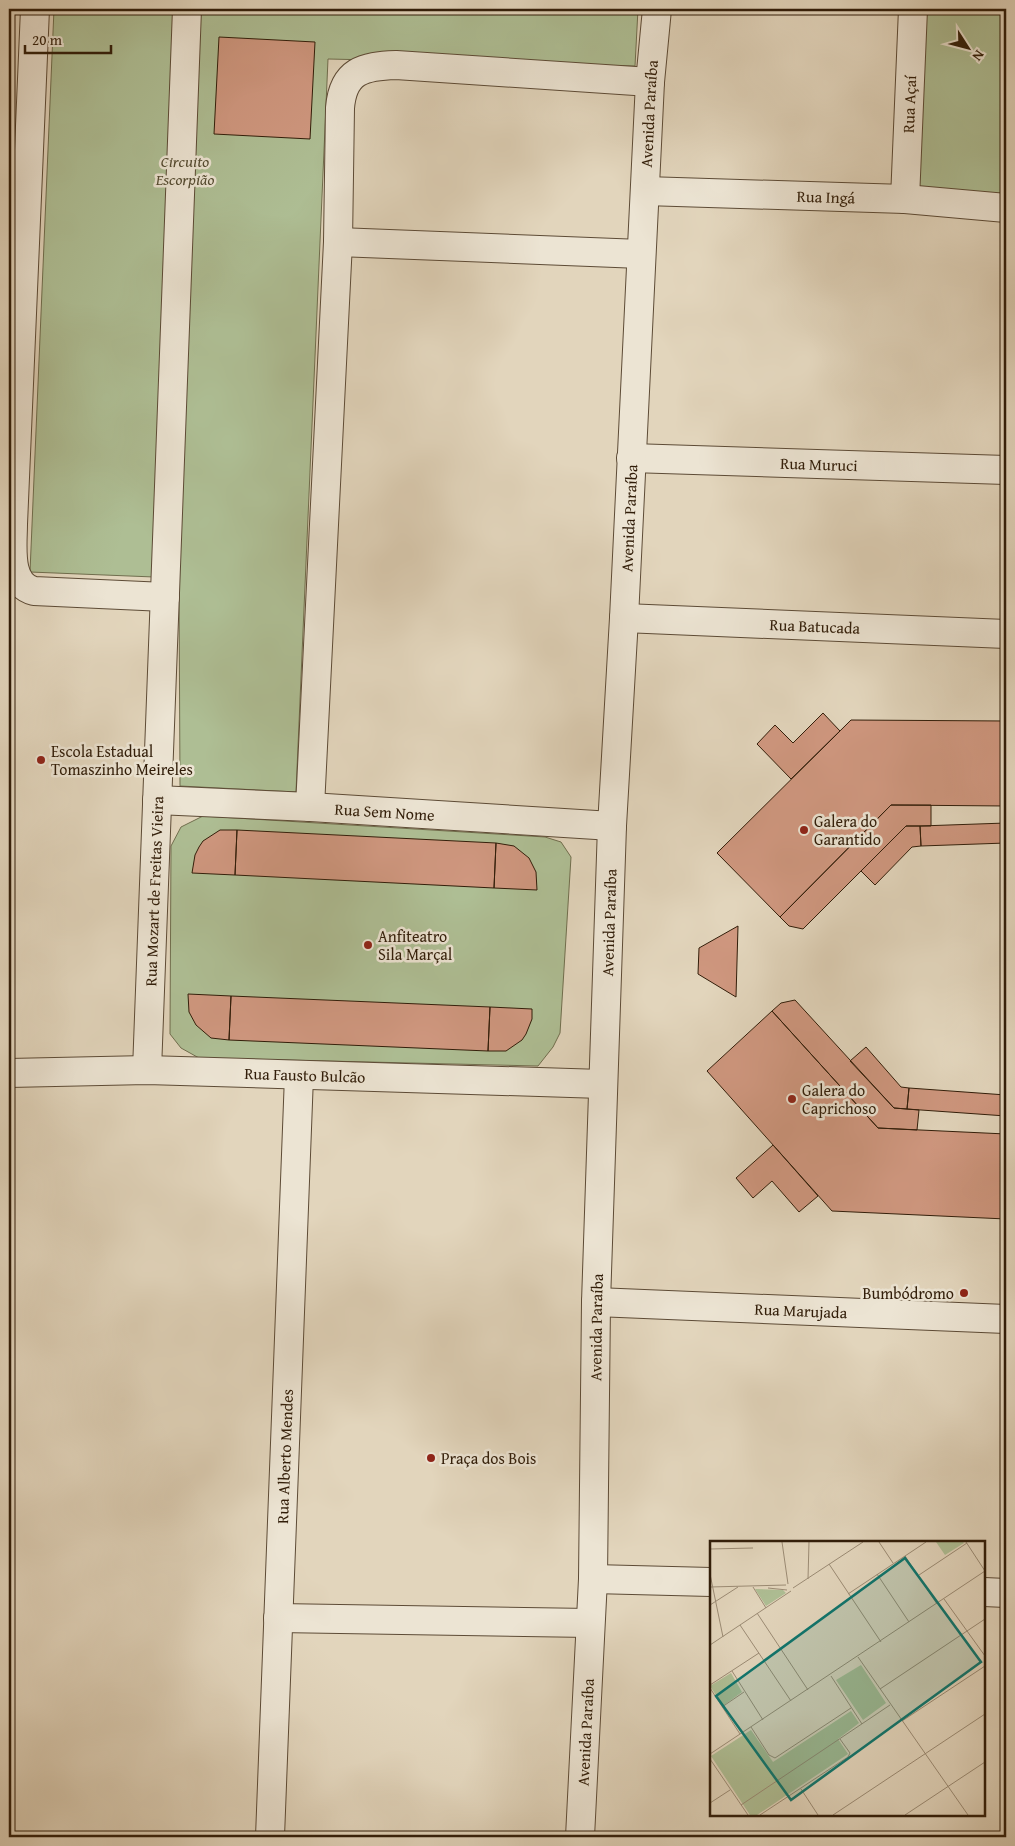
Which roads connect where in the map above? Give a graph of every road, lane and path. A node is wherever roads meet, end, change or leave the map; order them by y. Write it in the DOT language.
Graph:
graph roads {
  1 [pos="35,9"];
  2 [pos="187,9"];
  3 [pos="914,9"];
  4 [pos="651,14"];
  5 [pos="650,82"];
  6 [pos="20,113"];
  7 [pos="645,191"];
  8 [pos="905,199"];
  9 [pos="1006,208"];
  10 [pos="338,242"];
  11 [pos="642,254"];
  12 [pos="631,458"];
  13 [pos="1006,470"];
  14 [pos="165,597"];
  15 [pos="624,618"];
  16 [pos="1006,634"];
  17 [pos="157,800"];
  18 [pos="310,807"];
  19 [pos="612,826"];
  20 [pos="147,1070"];
  21 [pos="9,1072"];
  22 [pos="299,1076"];
  23 [pos="602,1084"];
  24 [pos="596,1302"];
  25 [pos="1006,1319"];
  26 [pos="593,1579"];
  27 [pos="710,1582"];
  28 [pos="985,1592"];
  29 [pos="1006,1592"];
  30 [pos="278,1618"];
  31 [pos="590,1623"];
  32 [pos="270,1837"];
  33 [pos="580,1837"];
  1 -- 6 [label="street"];
  2 -- 14 [label="street"];
  3 -- 8 [label="street, Rua Açaí"];
  4 -- 5 [label="street, Avenida Paraíba"];
  5 -- 7 [label="street, Avenida Paraíba"];
  5 -- 10 [label="street"];
  6 -- 14 [label="street"];
  7 -- 8 [label="street, Rua Ingá"];
  7 -- 11 [label="street, Avenida Paraíba"];
  8 -- 9 [label="street, Rua Ingá"];
  10 -- 11 [label="street"];
  10 -- 18 [label="street"];
  11 -- 12 [label="street, Avenida Paraíba"];
  12 -- 13 [label="street, Rua Muruci"];
  12 -- 15 [label="street, Avenida Paraíba"];
  14 -- 17 [label="street, Rua Mozart de Freitas Vieira"];
  15 -- 16 [label="street, Rua Batucada"];
  15 -- 19 [label="street, Avenida Paraíba"];
  17 -- 18 [label="street, Rua Sem Nome"];
  17 -- 20 [label="street, Rua Mozart de Freitas Vieira"];
  18 -- 19 [label="street, Rua Sem Nome"];
  19 -- 23 [label="street, Avenida Paraíba"];
  20 -- 21 [label="street, Rua Fausto Bulcão"];
  20 -- 22 [label="street, Rua Fausto Bulcão"];
  22 -- 23 [label="street, Rua Fausto Bulcão"];
  22 -- 30 [label="street, Rua Alberto Mendes"];
  23 -- 24 [label="street, Avenida Paraíba"];
  24 -- 25 [label="street, Rua Marujada"];
  24 -- 26 [label="street, Avenida Paraíba"];
  26 -- 27 [label="street"];
  26 -- 31 [label="street, Avenida Paraíba"];
  28 -- 29 [label="street"];
  30 -- 31 [label="street"];
  30 -- 32 [label="street, Rua Alberto Mendes"];
  31 -- 33 [label="street, Avenida Paraíba"];
}
